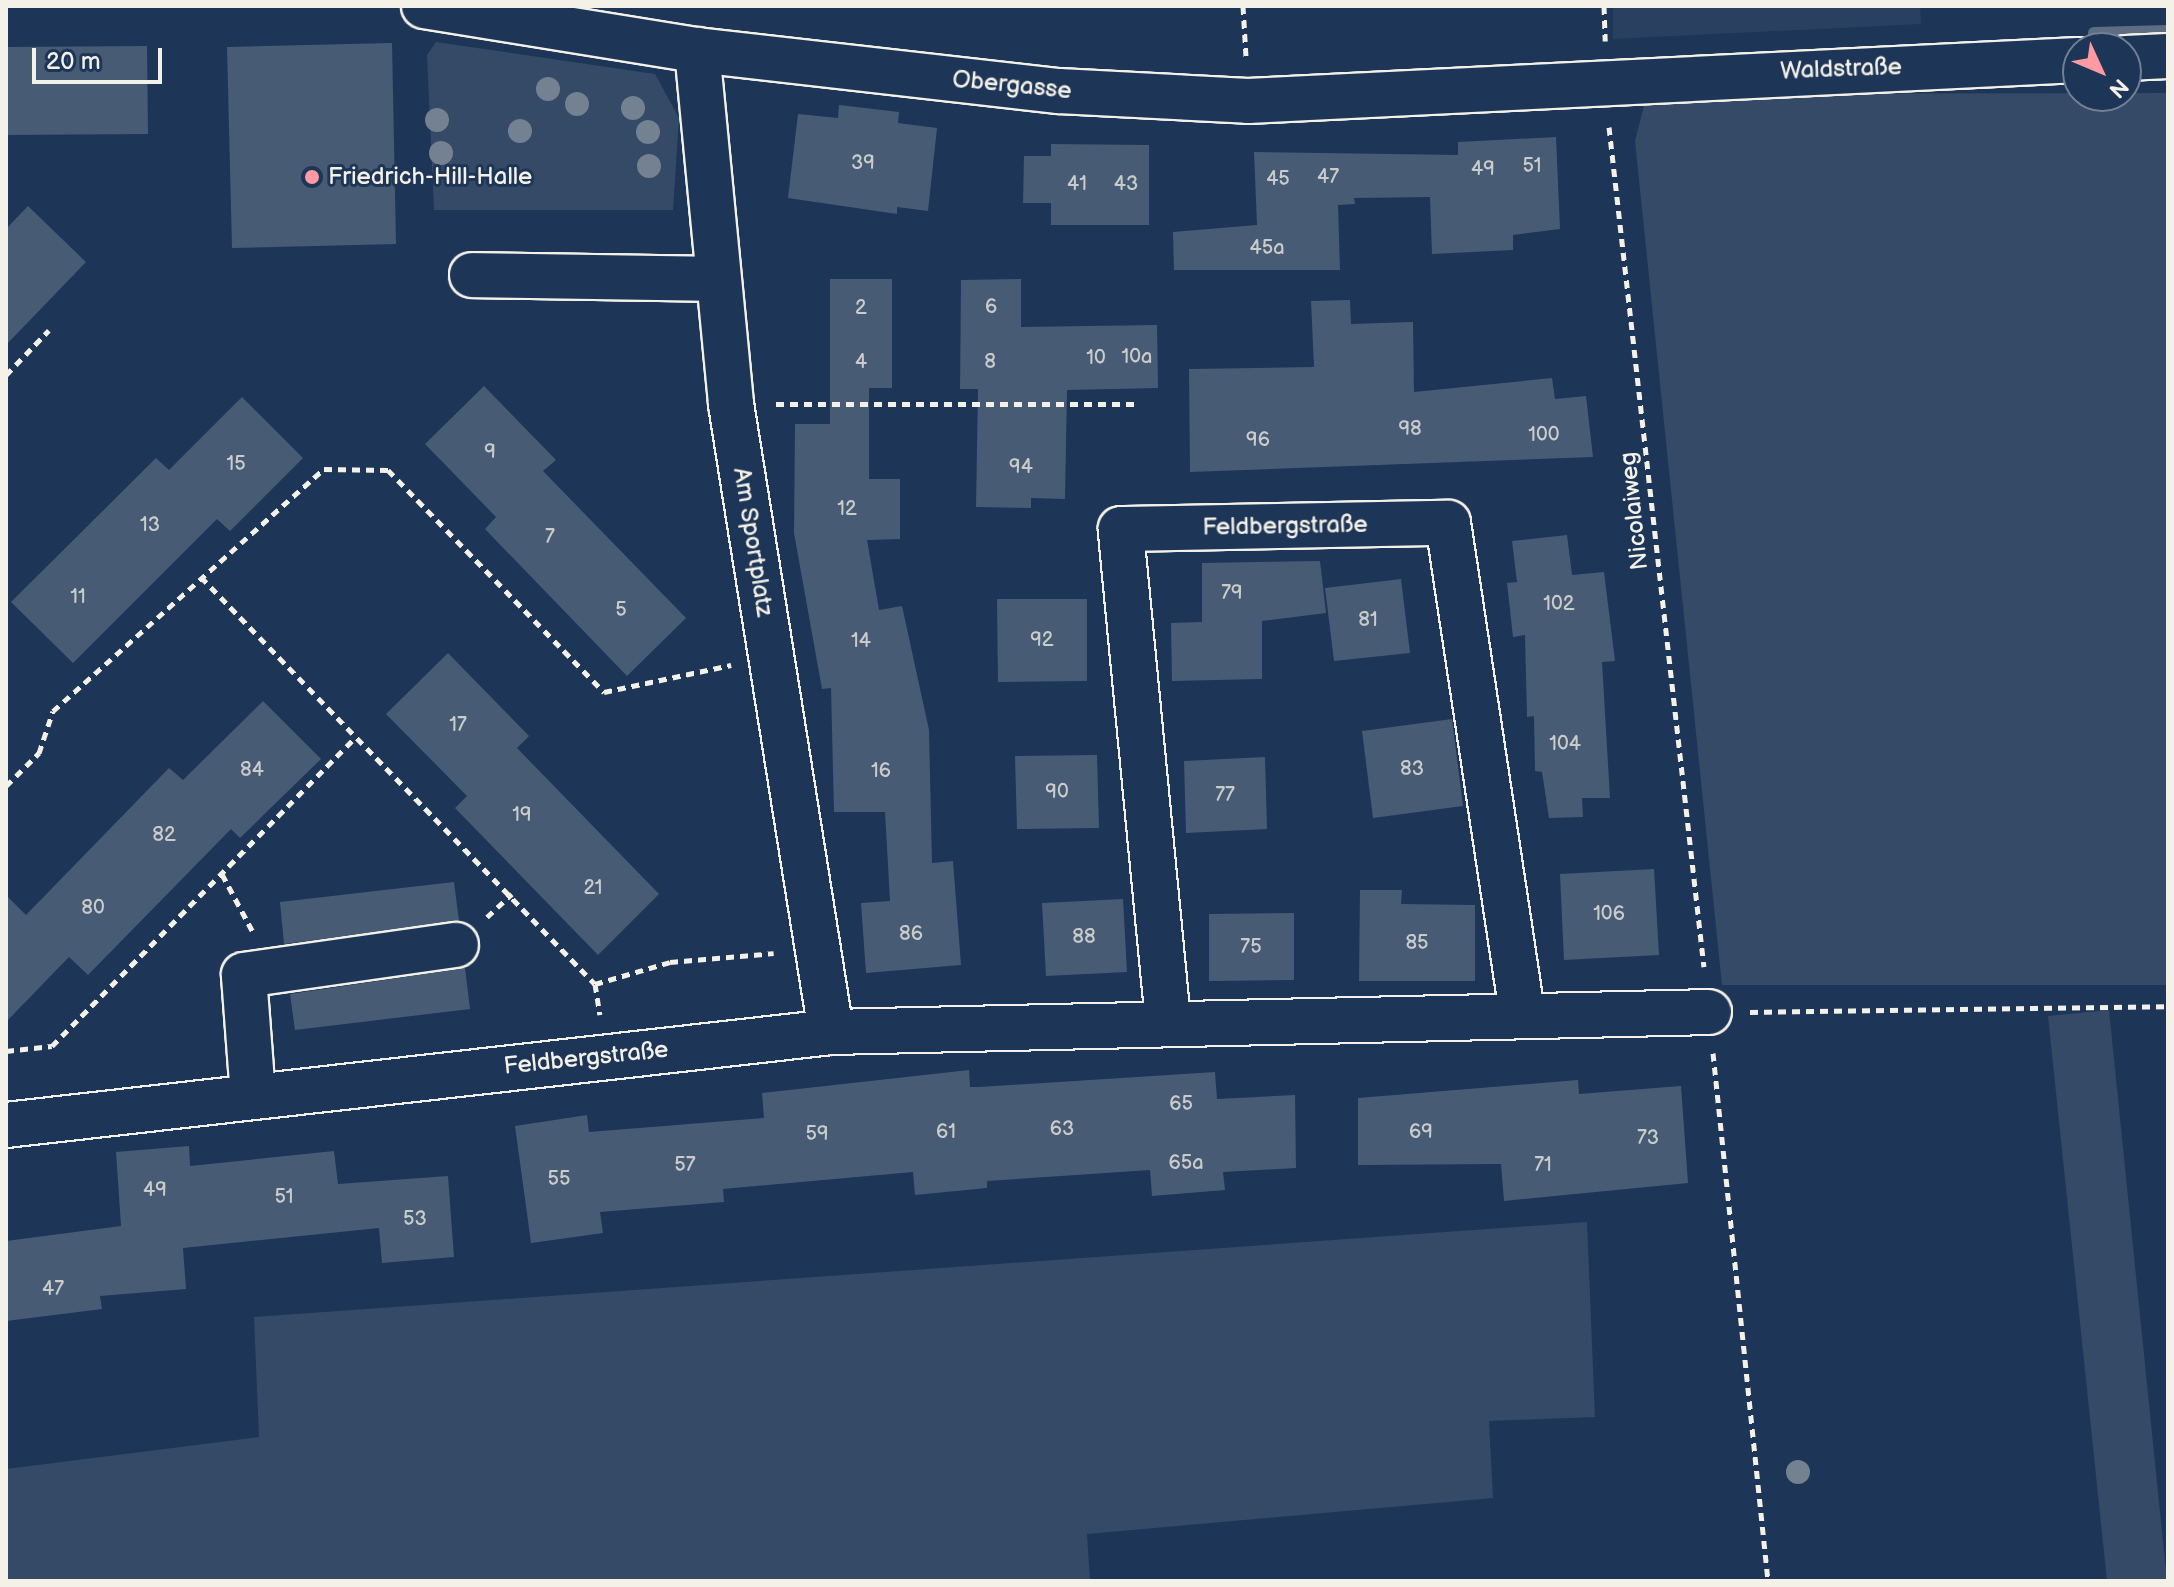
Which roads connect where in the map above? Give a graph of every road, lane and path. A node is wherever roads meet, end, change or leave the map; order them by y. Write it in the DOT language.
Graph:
graph roads {
  1 [pos="424,6"];
  2 [pos="1604,6"];
  3 [pos="697,50"];
  4 [pos="2168,56"];
  5 [pos="2142,57"];
  6 [pos="2062,61"];
  7 [pos="1604,78"];
  8 [pos="472,275"];
  9 [pos="716,279"];
  10 [pos="49,330"];
  11 [pos="6,375"];
  12 [pos="731,404"];
  13 [pos="1138,404"];
  14 [pos="201,577"];
  15 [pos="771,656"];
  16 [pos="356,737"];
  17 [pos="6,786"];
  18 [pos="222,874"];
  19 [pos="456,945"];
  20 [pos="817,946"];
  21 [pos="257,973"];
  22 [pos="595,984"];
  23 [pos="2168,1006"];
  24 [pos="1522,1012"];
  25 [pos="1709,1012"];
  26 [pos="1168,1021"];
  27 [pos="831,1032"];
  28 [pos="6,1051"];
  29 [pos="607,1055"];
  30 [pos="253,1096"];
  31 [pos="6,1125"];
  32 [pos="1768,1581"];
  1 -- 3 [label="street, Obergasse"];
  2 -- 7 [label="path, Nicolaiweg"];
  3 -- 7 [label="street, Obergasse"];
  3 -- 9 [label="street, Am Sportplatz"];
  4 -- 5 [label="street"];
  6 -- 7 [label="street, Waldstraße"];
  7 -- 25 [label="path, Nicolaiweg"];
  8 -- 9 [label="street"];
  9 -- 12 [label="street, Am Sportplatz"];
  10 -- 11 [label="path"];
  12 -- 13 [label="path"];
  12 -- 15 [label="street, Am Sportplatz"];
  14 -- 15 [label="path"];
  14 -- 16 [label="path"];
  14 -- 17 [label="path"];
  15 -- 20 [label="street, Am Sportplatz"];
  16 -- 18 [label="path"];
  16 -- 22 [label="path"];
  18 -- 21 [label="path"];
  18 -- 28 [label="path"];
  19 -- 21 [label="street"];
  20 -- 22 [label="path"];
  20 -- 27 [label="street, Am Sportplatz"];
  21 -- 30 [label="street"];
  22 -- 29 [label="path"];
  23 -- 25 [label="path"];
  24 -- 25 [label="street, Feldbergstraße"];
  24 -- 26 [label="street, Feldbergstraße"];
  24 -- 26 [label="street, Feldbergstraße"];
  25 -- 32 [label="path, Nicolaiweg"];
  26 -- 27 [label="street, Feldbergstraße"];
  27 -- 29 [label="street, Feldbergstraße"];
  29 -- 30 [label="street, Feldbergstraße"];
  30 -- 31 [label="street, Feldbergstraße"];
}
